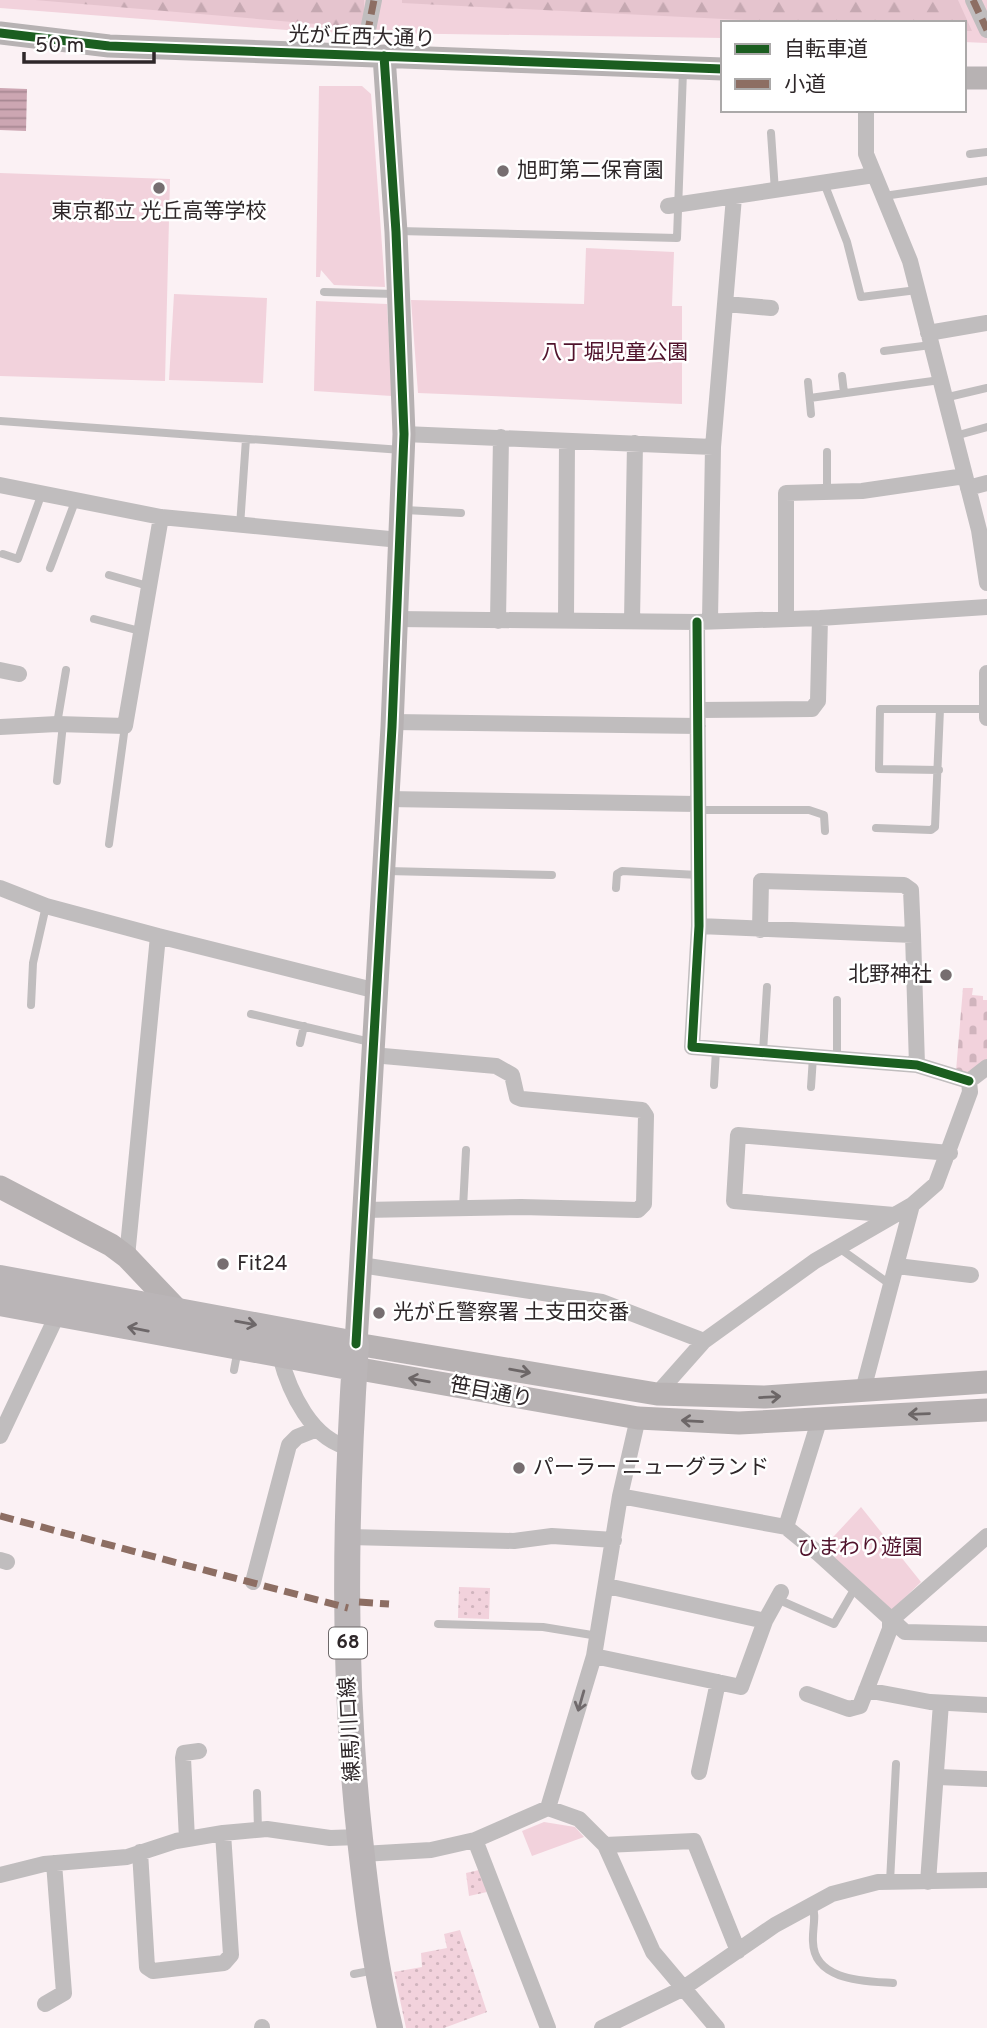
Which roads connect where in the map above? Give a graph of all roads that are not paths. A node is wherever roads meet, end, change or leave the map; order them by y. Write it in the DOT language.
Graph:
graph roads {
  1 [pos="374,0"];
  2 [pos="973,0"];
  3 [pos="987,30"];
  4 [pos="0,33"];
  5 [pos="367,35"];
  6 [pos="384,56"];
  7 [pos="684,67"];
  8 [pos="721,69"];
  9 [pos="966,78"];
  10 [pos="987,78"];
  11 [pos="866,112"];
  12 [pos="771,132"];
  13 [pos="987,152"];
  14 [pos="970,154"];
  15 [pos="874,175"];
  16 [pos="987,181"];
  17 [pos="824,183"];
  18 [pos="775,191"];
  19 [pos="734,197"];
  20 [pos="884,197"];
  21 [pos="673,206"];
  22 [pos="396,232"];
  23 [pos="917,290"];
  24 [pos="324,292"];
  25 [pos="399,294"];
  26 [pos="726,304"];
  27 [pos="771,308"];
  28 [pos="987,323"];
  29 [pos="929,339"];
  30 [pos="884,351"];
  31 [pos="842,376"];
  32 [pos="940,380"];
  33 [pos="807,382"];
  34 [pos="987,388"];
  35 [pos="844,393"];
  36 [pos="810,398"];
  37 [pos="944,398"];
  38 [pos="811,414"];
  39 [pos="0,421"];
  40 [pos="987,427"];
  41 [pos="955,436"];
  42 [pos="501,437"];
  43 [pos="246,439"];
  44 [pos="566,440"];
  45 [pos="403,442"];
  46 [pos="635,443"];
  47 [pos="713,447"];
  48 [pos="827,452"];
  49 [pos="967,482"];
  50 [pos="987,483"];
  51 [pos="0,485"];
  52 [pos="827,492"];
  53 [pos="41,493"];
  54 [pos="76,499"];
  55 [pos="402,510"];
  56 [pos="461,513"];
  57 [pos="161,517"];
  58 [pos="240,526"];
  59 [pos="400,540"];
  60 [pos="3,554"];
  61 [pos="50,568"];
  62 [pos="109,575"];
  63 [pos="987,583"];
  64 [pos="148,586"];
  65 [pos="987,607"];
  66 [pos="820,618"];
  67 [pos="94,619"];
  68 [pos="396,619"];
  69 [pos="786,619"];
  70 [pos="498,621"];
  71 [pos="566,621"];
  72 [pos="632,621"];
  73 [pos="704,621"];
  74 [pos="140,631"];
  75 [pos="0,670"];
  76 [pos="66,670"];
  77 [pos="987,673"];
  78 [pos="19,674"];
  79 [pos="940,709"];
  80 [pos="986,713"];
  81 [pos="698,718"];
  82 [pos="392,722"];
  83 [pos="60,724"];
  84 [pos="125,726"];
  85 [pos="0,727"];
  86 [pos="939,770"];
  87 [pos="57,781"];
  88 [pos="388,799"];
  89 [pos="697,807"];
  90 [pos="876,828"];
  91 [pos="825,831"];
  92 [pos="109,844"];
  93 [pos="384,870"];
  94 [pos="552,875"];
  95 [pos="698,875"];
  96 [pos="0,888"];
  97 [pos="616,888"];
  98 [pos="46,906"];
  99 [pos="699,926"];
  100 [pos="760,930"];
  101 [pos="913,935"];
  102 [pos="159,936"];
  103 [pos="767,987"];
  104 [pos="376,991"];
  105 [pos="837,1000"];
  106 [pos="31,1005"];
  107 [pos="251,1014"];
  108 [pos="304,1026"];
  109 [pos="300,1043"];
  110 [pos="372,1049"];
  111 [pos="716,1050"];
  112 [pos="764,1052"];
  113 [pos="813,1056"];
  114 [pos="837,1059"];
  115 [pos="917,1065"];
  116 [pos="987,1067"];
  117 [pos="714,1085"];
  118 [pos="811,1087"];
  119 [pos="970,1087"];
  120 [pos="987,1094"];
  121 [pos="467,1150"];
  122 [pos="950,1153"];
  123 [pos="0,1187"];
  124 [pos="912,1205"];
  125 [pos="463,1208"];
  126 [pos="363,1210"];
  127 [pos="894,1215"];
  128 [pos="839,1248"];
  129 [pos="128,1257"];
  130 [pos="361,1265"];
  131 [pos="897,1266"];
  132 [pos="971,1275"];
  133 [pos="0,1278"];
  134 [pos="891,1285"];
  135 [pos="63,1302"];
  136 [pos="0,1303"];
  137 [pos="179,1311"];
  138 [pos="704,1341"];
  139 [pos="205,1342"];
  140 [pos="280,1356"];
  141 [pos="355,1356"];
  142 [pos="987,1382"];
  143 [pos="863,1390"];
  144 [pos="657,1394"];
  145 [pos="987,1410"];
  146 [pos="638,1418"];
  147 [pos="820,1418"];
  148 [pos="317,1429"];
  149 [pos="0,1436"];
  150 [pos="352,1448"];
  151 [pos="620,1496"];
  152 [pos="786,1527"];
  153 [pos="987,1536"];
  154 [pos="349,1537"];
  155 [pos="614,1540"];
  156 [pos="253,1582"];
  157 [pos="607,1586"];
  158 [pos="855,1588"];
  159 [pos="779,1596"];
  160 [pos="765,1621"];
  161 [pos="890,1621"];
  162 [pos="438,1624"];
  163 [pos="987,1634"];
  164 [pos="598,1636"];
  165 [pos="594,1656"];
  166 [pos="718,1682"];
  167 [pos="866,1690"];
  168 [pos="807,1694"];
  169 [pos="941,1703"];
  170 [pos="987,1705"];
  171 [pos="199,1751"];
  172 [pos="896,1764"];
  173 [pos="699,1772"];
  174 [pos="938,1777"];
  175 [pos="987,1779"];
  176 [pos="257,1793"];
  177 [pos="548,1808"];
  178 [pos="258,1830"];
  179 [pos="223,1833"];
  180 [pos="187,1839"];
  181 [pos="475,1840"];
  182 [pos="361,1846"];
  183 [pos="605,1846"];
  184 [pos="140,1852"];
  185 [pos="54,1863"];
  186 [pos="0,1875"];
  187 [pos="987,1880"];
  188 [pos="890,1882"];
  189 [pos="928,1882"];
  190 [pos="812,1905"];
  191 [pos="738,1951"];
  192 [pos="893,1983"];
  193 [pos="682,1989"];
  194 [pos="45,2004"];
  195 [pos="390,2028"];
  196 [pos="548,2028"];
  197 [pos="602,2028"];
  198 [pos="717,2028"];
  1 -- 5 [label="street"];
  2 -- 3 [label="street"];
  4 -- 6 [label="street, 光が丘西大通り"];
  6 -- 7 [label="street, 光が丘西大通り"];
  6 -- 22 [label="street"];
  7 -- 8 [label="street, 光が丘西大通り"];
  7 -- 21 [label="lane"];
  9 -- 10 [label="street"];
  11 -- 15 [label="street"];
  12 -- 18 [label="lane"];
  13 -- 14 [label="lane"];
  15 -- 17 [label="street"];
  15 -- 20 [label="street"];
  16 -- 20 [label="lane"];
  17 -- 18 [label="street"];
  17 -- 23 [label="lane"];
  18 -- 19 [label="street"];
  19 -- 21 [label="street"];
  19 -- 26 [label="street"];
  20 -- 23 [label="street"];
  21 -- 22 [label="lane"];
  22 -- 25 [label="street"];
  23 -- 29 [label="street"];
  24 -- 25 [label="lane"];
  25 -- 45 [label="street"];
  26 -- 27 [label="street"];
  26 -- 47 [label="street"];
  28 -- 29 [label="street"];
  29 -- 30 [label="lane"];
  29 -- 32 [label="street"];
  31 -- 35 [label="lane"];
  32 -- 35 [label="lane"];
  32 -- 37 [label="street"];
  33 -- 36 [label="lane"];
  34 -- 37 [label="lane"];
  35 -- 36 [label="lane"];
  36 -- 38 [label="lane"];
  37 -- 41 [label="street"];
  39 -- 43 [label="lane"];
  40 -- 41 [label="lane"];
  41 -- 49 [label="street"];
  42 -- 44 [label="street"];
  42 -- 45 [label="street"];
  42 -- 70 [label="street"];
  43 -- 45 [label="lane"];
  43 -- 58 [label="lane"];
  44 -- 46 [label="street"];
  44 -- 71 [label="street"];
  45 -- 55 [label="street"];
  46 -- 47 [label="street"];
  46 -- 72 [label="street"];
  47 -- 73 [label="street"];
  48 -- 52 [label="lane"];
  49 -- 50 [label="street"];
  49 -- 52 [label="street"];
  49 -- 63 [label="street"];
  51 -- 53 [label="street"];
  52 -- 69 [label="street"];
  53 -- 54 [label="street"];
  53 -- 60 [label="lane"];
  54 -- 57 [label="street"];
  54 -- 61 [label="lane"];
  55 -- 56 [label="lane"];
  55 -- 59 [label="street"];
  57 -- 58 [label="street"];
  57 -- 64 [label="street"];
  58 -- 59 [label="street"];
  59 -- 68 [label="street"];
  62 -- 64 [label="lane"];
  64 -- 74 [label="street"];
  65 -- 66 [label="street"];
  66 -- 69 [label="street"];
  66 -- 81 [label="street"];
  67 -- 74 [label="lane"];
  68 -- 70 [label="street"];
  68 -- 82 [label="street"];
  69 -- 73 [label="street"];
  70 -- 71 [label="street"];
  71 -- 72 [label="street"];
  72 -- 73 [label="street"];
  73 -- 81 [label="street"];
  74 -- 84 [label="street"];
  75 -- 78 [label="street"];
  76 -- 83 [label="lane"];
  77 -- 80 [label="street"];
  79 -- 80 [label="lane"];
  79 -- 86 [label="lane"];
  79 -- 86 [label="lane"];
  81 -- 82 [label="street"];
  81 -- 89 [label="street"];
  82 -- 88 [label="street"];
  83 -- 84 [label="street"];
  83 -- 85 [label="street"];
  83 -- 87 [label="lane"];
  84 -- 92 [label="lane"];
  86 -- 90 [label="lane"];
  88 -- 89 [label="street"];
  88 -- 93 [label="street"];
  89 -- 91 [label="lane"];
  89 -- 95 [label="street"];
  93 -- 94 [label="lane"];
  93 -- 104 [label="street"];
  95 -- 97 [label="lane"];
  95 -- 99 [label="street"];
  96 -- 98 [label="street"];
  98 -- 102 [label="street"];
  98 -- 106 [label="lane"];
  99 -- 100 [label="street"];
  99 -- 111 [label="street"];
  100 -- 101 [label="street"];
  100 -- 101 [label="street"];
  101 -- 115 [label="street"];
  102 -- 104 [label="street"];
  102 -- 129 [label="street"];
  103 -- 112 [label="lane"];
  104 -- 110 [label="street"];
  105 -- 114 [label="lane"];
  107 -- 108 [label="lane"];
  108 -- 109 [label="lane"];
  108 -- 110 [label="lane"];
  110 -- 125 [label="street"];
  110 -- 126 [label="street"];
  111 -- 112 [label="street"];
  111 -- 117 [label="lane"];
  112 -- 113 [label="street"];
  113 -- 114 [label="street"];
  113 -- 118 [label="lane"];
  114 -- 115 [label="street"];
  115 -- 119 [label="street"];
  116 -- 119 [label="street"];
  119 -- 120 [label="street"];
  119 -- 122 [label="street"];
  121 -- 125 [label="lane"];
  122 -- 124 [label="street"];
  122 -- 127 [label="street"];
  123 -- 129 [label="street"];
  124 -- 127 [label="street"];
  124 -- 131 [label="street"];
  125 -- 126 [label="street"];
  126 -- 130 [label="street"];
  127 -- 128 [label="street"];
  128 -- 134 [label="lane"];
  128 -- 138 [label="street"];
  129 -- 137 [label="street"];
  130 -- 138 [label="street"];
  130 -- 141 [label="street"];
  131 -- 132 [label="street"];
  131 -- 134 [label="street"];
  133 -- 135 [label="main road, 笹目通り"];
  134 -- 143 [label="street"];
  135 -- 136 [label="main road, 笹目通り"];
  135 -- 137 [label="main road, 笹目通り"];
  139 -- 135 [label="main road, 笹目通り, one-way"];
  135 -- 149 [label="street"];
  137 -- 139 [label="street"];
  137 -- 141 [label="main road, 笹目通り, one-way"];
  138 -- 144 [label="street"];
  139 -- 140 [label="main road, 笹目通り"];
  140 -- 141 [label="main road, 笹目通り"];
  140 -- 148 [label="street"];
  141 -- 144 [label="street, 笹目通り, one-way"];
  146 -- 141 [label="street, 笹目通り, one-way"];
  141 -- 150 [label="main road, 練馬川口線 / 68"];
  142 -- 143 [label="street, 笹目通り"];
  144 -- 143 [label="street, 笹目通り, one-way"];
  145 -- 147 [label="street, 笹目通り, one-way"];
  147 -- 146 [label="street, 笹目通り, one-way"];
  146 -- 151 [label="street"];
  147 -- 152 [label="street"];
  148 -- 150 [label="street"];
  148 -- 156 [label="street"];
  150 -- 154 [label="main road, 練馬川口線 / 68"];
  151 -- 152 [label="street"];
  151 -- 155 [label="street"];
  152 -- 158 [label="street"];
  153 -- 161 [label="street"];
  154 -- 155 [label="street"];
  154 -- 182 [label="main road, 練馬川口線 / 68"];
  155 -- 157 [label="street"];
  157 -- 160 [label="street"];
  157 -- 164 [label="street"];
  158 -- 159 [label="lane"];
  158 -- 161 [label="street"];
  159 -- 160 [label="street"];
  160 -- 166 [label="street"];
  161 -- 163 [label="street"];
  161 -- 167 [label="street"];
  162 -- 164 [label="lane"];
  164 -- 165 [label="street"];
  165 -- 166 [label="street"];
  165 -- 177 [label="street, one-way"];
  166 -- 173 [label="street"];
  167 -- 168 [label="street"];
  167 -- 169 [label="street"];
  169 -- 170 [label="street"];
  169 -- 174 [label="street"];
  171 -- 180 [label="street"];
  172 -- 188 [label="lane"];
  174 -- 175 [label="street"];
  174 -- 189 [label="street"];
  176 -- 178 [label="lane"];
  177 -- 181 [label="street"];
  177 -- 183 [label="street"];
  178 -- 179 [label="street"];
  178 -- 182 [label="street"];
  179 -- 180 [label="street"];
  179 -- 184 [label="street"];
  180 -- 184 [label="street"];
  181 -- 182 [label="street"];
  181 -- 196 [label="street"];
  182 -- 195 [label="main road, 練馬川口線 / 68"];
  183 -- 191 [label="street"];
  183 -- 193 [label="street"];
  184 -- 185 [label="street"];
  185 -- 186 [label="street"];
  185 -- 194 [label="street"];
  187 -- 189 [label="street"];
  188 -- 189 [label="street"];
  188 -- 190 [label="street"];
  190 -- 191 [label="street"];
  190 -- 192 [label="lane"];
  191 -- 193 [label="street"];
  193 -- 197 [label="street"];
  193 -- 198 [label="street"];
}
